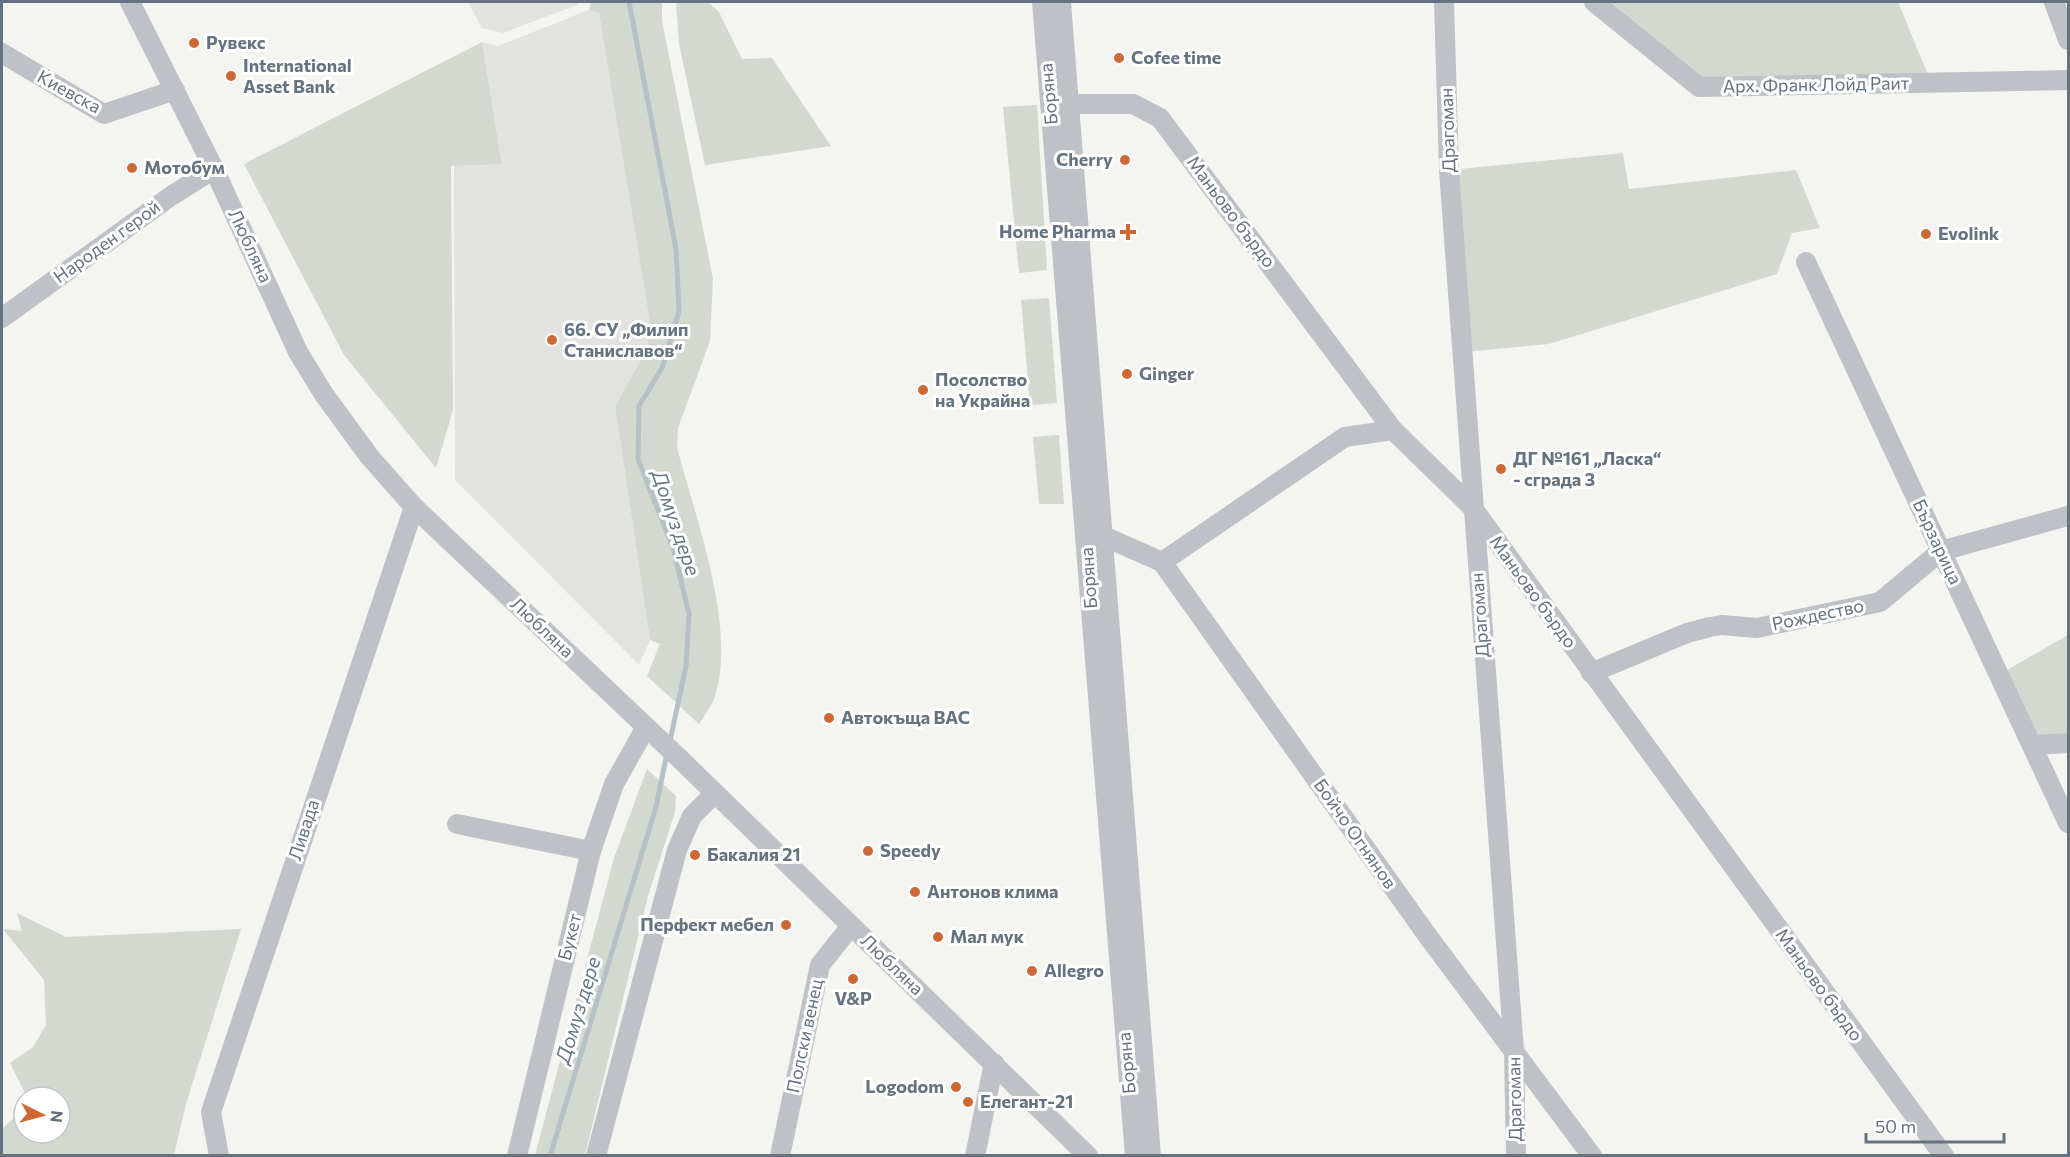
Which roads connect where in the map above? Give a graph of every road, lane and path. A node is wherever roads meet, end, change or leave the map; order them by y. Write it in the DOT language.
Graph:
graph roads {
  1 [pos="130,2"];
  2 [pos="1042,2"];
  3 [pos="1060,2"];
  4 [pos="1444,2"];
  5 [pos="1594,2"];
  6 [pos="2054,2"];
  7 [pos="2068,40"];
  8 [pos="2,53"];
  9 [pos="2068,80"];
  10 [pos="175,90"];
  11 [pos="1070,104"];
  12 [pos="214,169"];
  13 [pos="1806,262"];
  14 [pos="2,318"];
  15 [pos="1393,430"];
  16 [pos="414,507"];
  17 [pos="1472,507"];
  18 [pos="2068,516"];
  19 [pos="1101,535"];
  20 [pos="1941,551"];
  21 [pos="1162,562"];
  22 [pos="1591,673"];
  23 [pos="650,731"];
  24 [pos="2068,743"];
  25 [pos="2032,745"];
  26 [pos="715,793"];
  27 [pos="2068,823"];
  28 [pos="457,824"];
  29 [pos="591,851"];
  30 [pos="851,926"];
  31 [pos="1514,1051"];
  32 [pos="994,1063"];
  33 [pos="219,1155"];
  34 [pos="517,1155"];
  35 [pos="596,1155"];
  36 [pos="780,1155"];
  37 [pos="975,1155"];
  38 [pos="1088,1155"];
  39 [pos="1135,1155"];
  40 [pos="1151,1155"];
  41 [pos="1516,1155"];
  42 [pos="1592,1155"];
  43 [pos="1944,1155"];
  1 -- 10 [label="street, Любляна"];
  2 -- 39 [label="street, Боряна"];
  3 -- 11 [label="street, Боряна"];
  4 -- 17 [label="street, Драгоман"];
  5 -- 9 [label="street, Арх. Франк Лойд Раит"];
  6 -- 7 [label="street"];
  8 -- 10 [label="street, Киевска"];
  10 -- 12 [label="street, Любляна"];
  11 -- 15 [label="street, Маньово бърдо"];
  11 -- 19 [label="street, Боряна"];
  12 -- 14 [label="street, Народен герой"];
  12 -- 16 [label="street, Любляна"];
  13 -- 20 [label="street, Бързарица"];
  15 -- 17 [label="street, Маньово бърдо"];
  15 -- 21 [label="street"];
  16 -- 23 [label="street, Любляна"];
  16 -- 33 [label="street, Ливада"];
  17 -- 22 [label="street, Маньово бърдо"];
  17 -- 31 [label="street, Драгоман"];
  18 -- 20 [label="street, Рождество"];
  19 -- 21 [label="street"];
  19 -- 40 [label="street, Боряна"];
  20 -- 22 [label="street, Рождество"];
  20 -- 25 [label="street, Бързарица"];
  21 -- 31 [label="street, Бойчо Огнянов"];
  22 -- 43 [label="street, Маньово бърдо"];
  23 -- 26 [label="street, Любляна"];
  23 -- 29 [label="street, Букет"];
  24 -- 25 [label="street"];
  25 -- 27 [label="street, Бързарица"];
  26 -- 30 [label="street, Любляна"];
  26 -- 35 [label="street"];
  28 -- 29 [label="street"];
  29 -- 34 [label="street, Букет"];
  30 -- 32 [label="street, Любляна"];
  30 -- 36 [label="street, Полски венец"];
  31 -- 41 [label="street, Драгоман"];
  31 -- 42 [label="street, Бойчо Огнянов"];
  32 -- 37 [label="street"];
  32 -- 38 [label="street, Любляна"];
}
